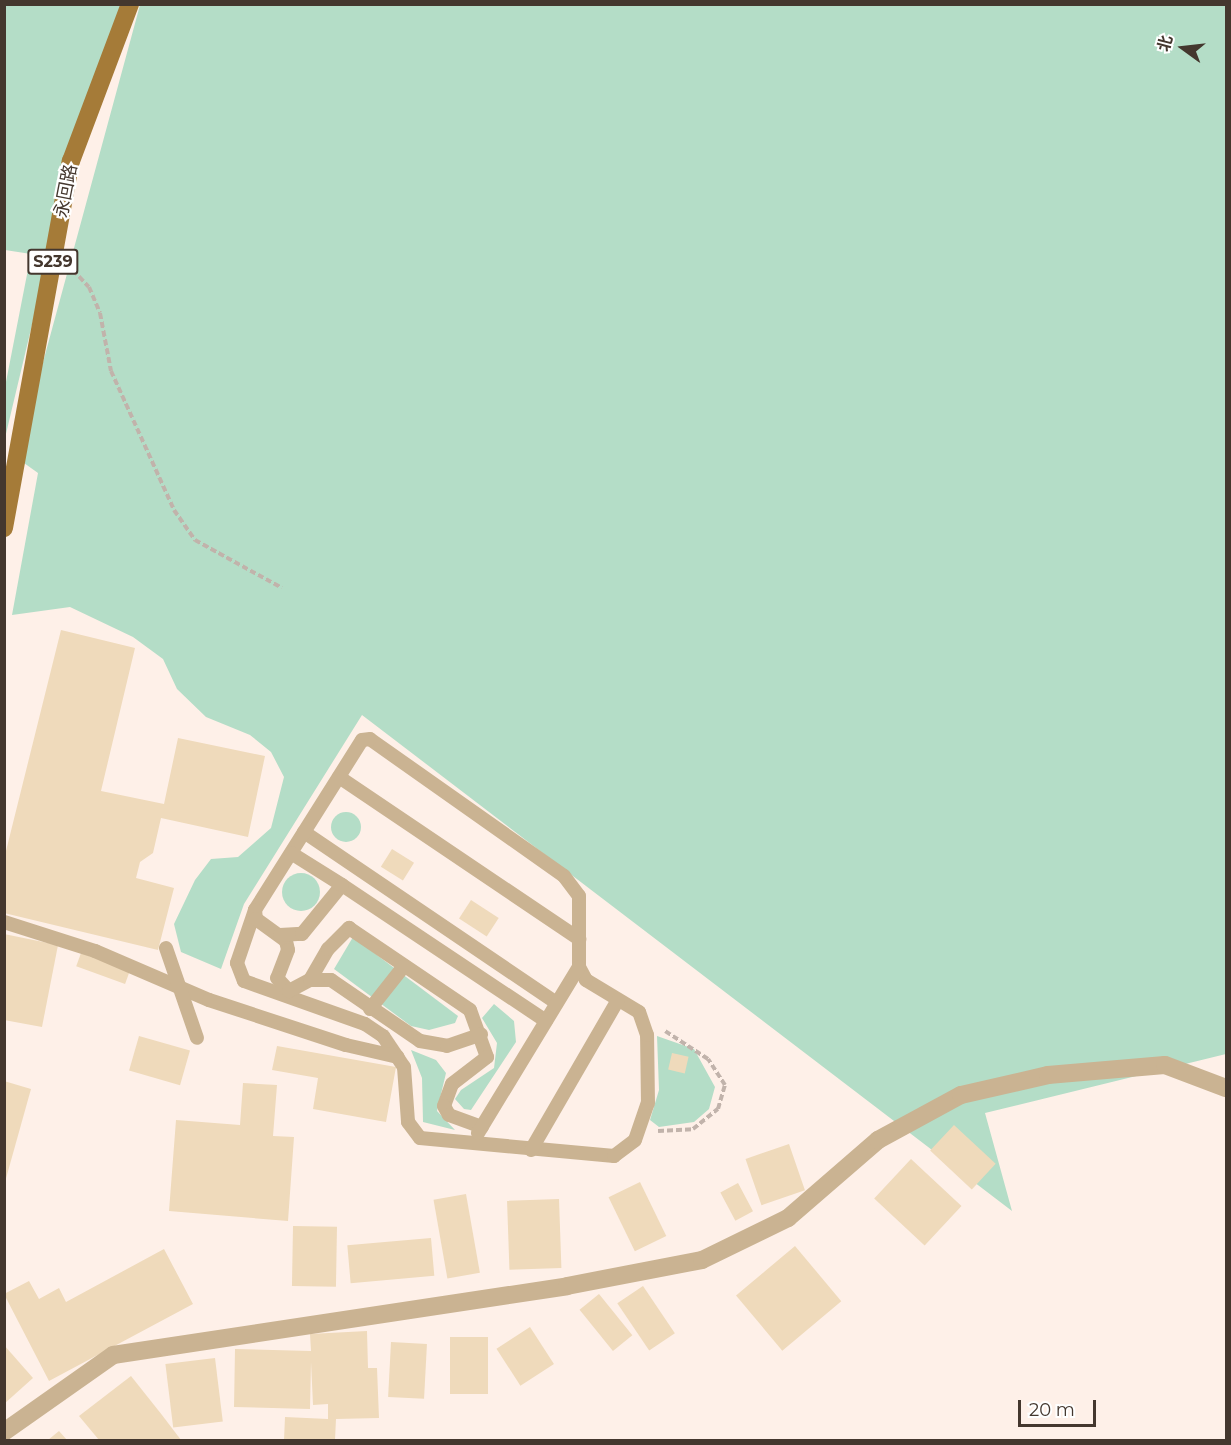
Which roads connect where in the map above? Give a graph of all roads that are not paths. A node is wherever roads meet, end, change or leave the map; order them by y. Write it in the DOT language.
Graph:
graph roads {
  1 [pos="130,4"];
  2 [pos="4,528"];
  3 [pos="339,777"];
  4 [pos="304,832"];
  5 [pos="291,853"];
  6 [pos="342,885"];
  7 [pos="255,910"];
  8 [pos="4,922"];
  9 [pos="280,935"];
  10 [pos="579,939"];
  11 [pos="166,948"];
  12 [pos="404,966"];
  13 [pos="579,967"];
  14 [pos="310,980"];
  15 [pos="180,988"];
  16 [pos="618,1000"];
  17 [pos="557,1003"];
  18 [pos="308,1005"];
  19 [pos="370,1009"];
  20 [pos="546,1022"];
  21 [pos="300,1030"];
  22 [pos="481,1034"];
  23 [pos="197,1038"];
  24 [pos="398,1057"];
  25 [pos="1227,1088"];
  26 [pos="482,1127"];
  27 [pos="471,1145"];
  28 [pos="531,1150"];
  29 [pos="4,1432"];
  1 -- 2 [label="main road, 永回路 / S239"];
  3 -- 4 [label="lane"];
  3 -- 10 [label="lane"];
  3 -- 10 [label="lane"];
  4 -- 5 [label="lane"];
  4 -- 17 [label="lane"];
  5 -- 6 [label="lane"];
  5 -- 7 [label="lane"];
  6 -- 9 [label="lane"];
  6 -- 20 [label="lane"];
  7 -- 9 [label="lane"];
  7 -- 18 [label="lane"];
  8 -- 15 [label="lane"];
  9 -- 14 [label="lane"];
  10 -- 13 [label="lane"];
  11 -- 15 [label="lane"];
  12 -- 14 [label="lane"];
  12 -- 19 [label="lane"];
  12 -- 22 [label="lane"];
  13 -- 16 [label="lane"];
  13 -- 17 [label="lane"];
  14 -- 19 [label="lane"];
  15 -- 21 [label="lane"];
  15 -- 23 [label="lane"];
  16 -- 28 [label="lane"];
  16 -- 28 [label="lane"];
  17 -- 20 [label="lane"];
  18 -- 21 [label="lane"];
  18 -- 24 [label="lane"];
  19 -- 22 [label="lane"];
  20 -- 26 [label="lane"];
  21 -- 24 [label="lane"];
  22 -- 26 [label="lane"];
  24 -- 27 [label="lane"];
  25 -- 29 [label="street"];
  26 -- 27 [label="lane"];
  27 -- 28 [label="lane"];
}
